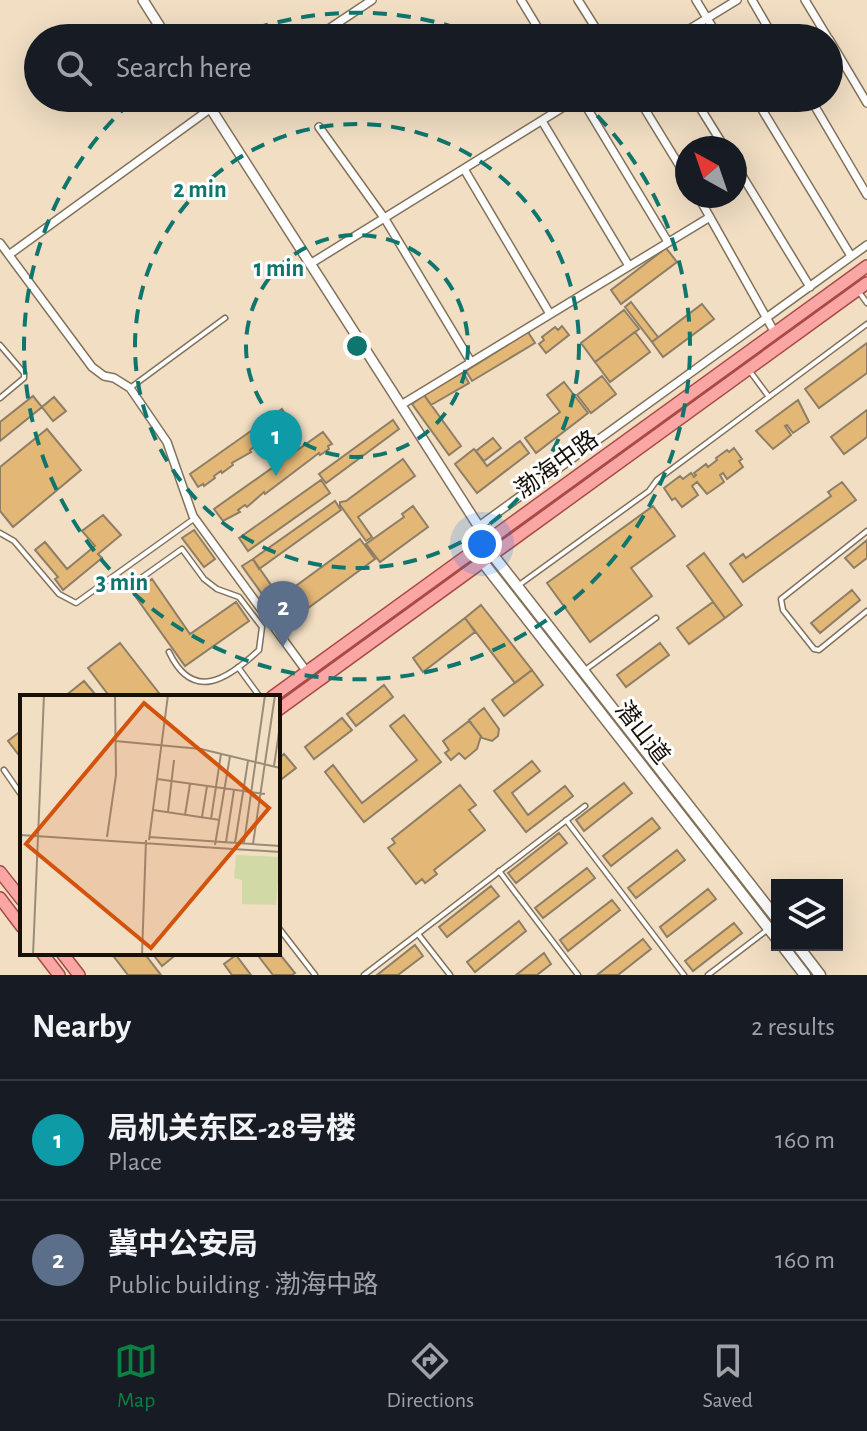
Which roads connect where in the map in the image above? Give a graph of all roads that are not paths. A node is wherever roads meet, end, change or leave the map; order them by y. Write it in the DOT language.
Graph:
graph roads {
  1 [pos="143,0"];
  2 [pos="372,0"];
  3 [pos="521,0"];
  4 [pos="578,0"];
  5 [pos="696,0"];
  6 [pos="737,0"];
  7 [pos="752,0"];
  8 [pos="805,0"];
  9 [pos="707,18"];
  10 [pos="158,24"];
  11 [pos="336,24"];
  12 [pos="536,24"];
  13 [pos="593,24"];
  14 [pos="697,24"];
  15 [pos="711,24"];
  16 [pos="766,24"];
  17 [pos="820,24"];
  18 [pos="843,63"];
  19 [pos="867,103"];
  20 [pos="205,112"];
  21 [pos="213,112"];
  22 [pos="557,112"];
  23 [pos="589,112"];
  24 [pos="647,112"];
  25 [pos="703,112"];
  26 [pos="764,112"];
  27 [pos="818,112"];
  28 [pos="542,121"];
  29 [pos="319,127"];
  30 [pos="718,136"];
  31 [pos="675,158"];
  32 [pos="464,169"];
  33 [pos="747,184"];
  34 [pos="867,195"];
  35 [pos="705,208"];
  36 [pos="710,217"];
  37 [pos="385,219"];
  38 [pos="668,242"];
  39 [pos="0,243"];
  40 [pos="867,245"];
  41 [pos="10,254"];
  42 [pos="851,256"];
  43 [pos="310,264"];
  44 [pos="629,266"];
  45 [pos="867,266"];
  46 [pos="862,286"];
  47 [pos="810,287"];
  48 [pos="867,303"];
  49 [pos="550,314"];
  50 [pos="225,318"];
  51 [pos="767,318"];
  52 [pos="867,324"];
  53 [pos="775,333"];
  54 [pos="0,345"];
  55 [pos="471,362"];
  56 [pos="749,369"];
  57 [pos="130,388"];
  58 [pos="769,397"];
  59 [pos="0,398"];
  60 [pos="401,405"];
  61 [pos="195,518"];
  62 [pos="479,526"];
  63 [pos="867,531"];
  64 [pos="0,533"];
  65 [pos="482,546"];
  66 [pos="488,559"];
  67 [pos="137,581"];
  68 [pos="517,586"];
  69 [pos="867,611"];
  70 [pos="656,618"];
  71 [pos="169,652"];
  72 [pos="238,667"];
  73 [pos="583,671"];
  74 [pos="307,672"];
  75 [pos="259,695"];
  76 [pos="275,695"];
  77 [pos="280,709"];
  78 [pos="4,770"];
  79 [pos="20,793"];
  80 [pos="585,806"];
  81 [pos="566,820"];
  82 [pos="499,871"];
  83 [pos="0,872"];
  84 [pos="20,894"];
  85 [pos="0,900"];
  86 [pos="771,911"];
  87 [pos="5,915"];
  88 [pos="769,929"];
  89 [pos="280,930"];
  90 [pos="771,932"];
  91 [pos="418,934"];
  92 [pos="787,951"];
  93 [pos="802,951"];
  94 [pos="44,955"];
  95 [pos="64,955"];
  96 [pos="59,975"];
  97 [pos="79,975"];
  98 [pos="315,975"];
  99 [pos="364,975"];
  100 [pos="450,975"];
  101 [pos="578,975"];
  102 [pos="684,975"];
  103 [pos="708,975"];
  104 [pos="805,975"];
  105 [pos="820,975"];
  1 -- 10 [label="street"];
  2 -- 11 [label="street"];
  3 -- 12 [label="street"];
  4 -- 13 [label="street"];
  5 -- 9 [label="street"];
  6 -- 9 [label="street"];
  7 -- 16 [label="street"];
  8 -- 17 [label="street"];
  9 -- 14 [label="street"];
  9 -- 15 [label="street"];
  18 -- 19 [label="street"];
  20 -- 41 [label="street"];
  21 -- 43 [label="street"];
  22 -- 28 [label="street"];
  23 -- 38 [label="street"];
  24 -- 31 [label="street"];
  25 -- 30 [label="street"];
  26 -- 42 [label="street"];
  27 -- 34 [label="street"];
  28 -- 32 [label="street"];
  28 -- 44 [label="street"];
  29 -- 37 [label="street"];
  32 -- 37 [label="street"];
  32 -- 49 [label="street"];
  33 -- 47 [label="street"];
  35 -- 36 [label="street"];
  36 -- 38 [label="street"];
  36 -- 51 [label="street"];
  37 -- 43 [label="street"];
  37 -- 55 [label="street"];
  38 -- 44 [label="street"];
  39 -- 41 [label="street"];
  40 -- 42 [label="street"];
  41 -- 57 [label="street"];
  42 -- 47 [label="street"];
  43 -- 60 [label="street"];
  44 -- 49 [label="street"];
  45 -- 53 [label="main road, 渤海中路"];
  46 -- 48 [label="lane"];
  46 -- 56 [label="main road, 渤海中路"];
  47 -- 51 [label="street"];
  49 -- 55 [label="street"];
  50 -- 57 [label="lane"];
  51 -- 53 [label="street"];
  51 -- 62 [label="street"];
  52 -- 58 [label="lane"];
  53 -- 65 [label="main road, 渤海中路"];
  54 -- 59 [label="lane"];
  55 -- 60 [label="street"];
  56 -- 58 [label="lane"];
  56 -- 66 [label="main road, 渤海中路"];
  57 -- 61 [label="street"];
  58 -- 68 [label="lane"];
  60 -- 62 [label="street"];
  61 -- 64 [label="lane"];
  61 -- 74 [label="street"];
  62 -- 65 [label="street"];
  63 -- 69 [label="lane"];
  65 -- 66 [label="main road, 潜山道"];
  65 -- 74 [label="main road, 渤海中路"];
  66 -- 68 [label="main road, 潜山道"];
  66 -- 77 [label="main road, 渤海中路"];
  66 -- 88 [label="main road, 潜山道"];
  67 -- 72 [label="lane"];
  68 -- 73 [label="main road, 潜山道"];
  70 -- 73 [label="lane"];
  71 -- 72 [label="lane"];
  72 -- 75 [label="lane"];
  73 -- 86 [label="main road, 潜山道"];
  74 -- 76 [label="main road, 渤海中路"];
  78 -- 79 [label="lane"];
  80 -- 81 [label="lane"];
  81 -- 82 [label="lane"];
  81 -- 102 [label="lane"];
  82 -- 91 [label="lane"];
  82 -- 101 [label="lane"];
  83 -- 84 [label="main road"];
  84 -- 85 [label="main road"];
  84 -- 87 [label="main road"];
  85 -- 87 [label="main road"];
  88 -- 90 [label="main road, 潜山道"];
  88 -- 103 [label="lane"];
  89 -- 98 [label="lane"];
  91 -- 99 [label="lane"];
  91 -- 100 [label="lane"];
  92 -- 104 [label="main road"];
  93 -- 105 [label="main road"];
  94 -- 96 [label="main road"];
  95 -- 97 [label="main road"];
}
